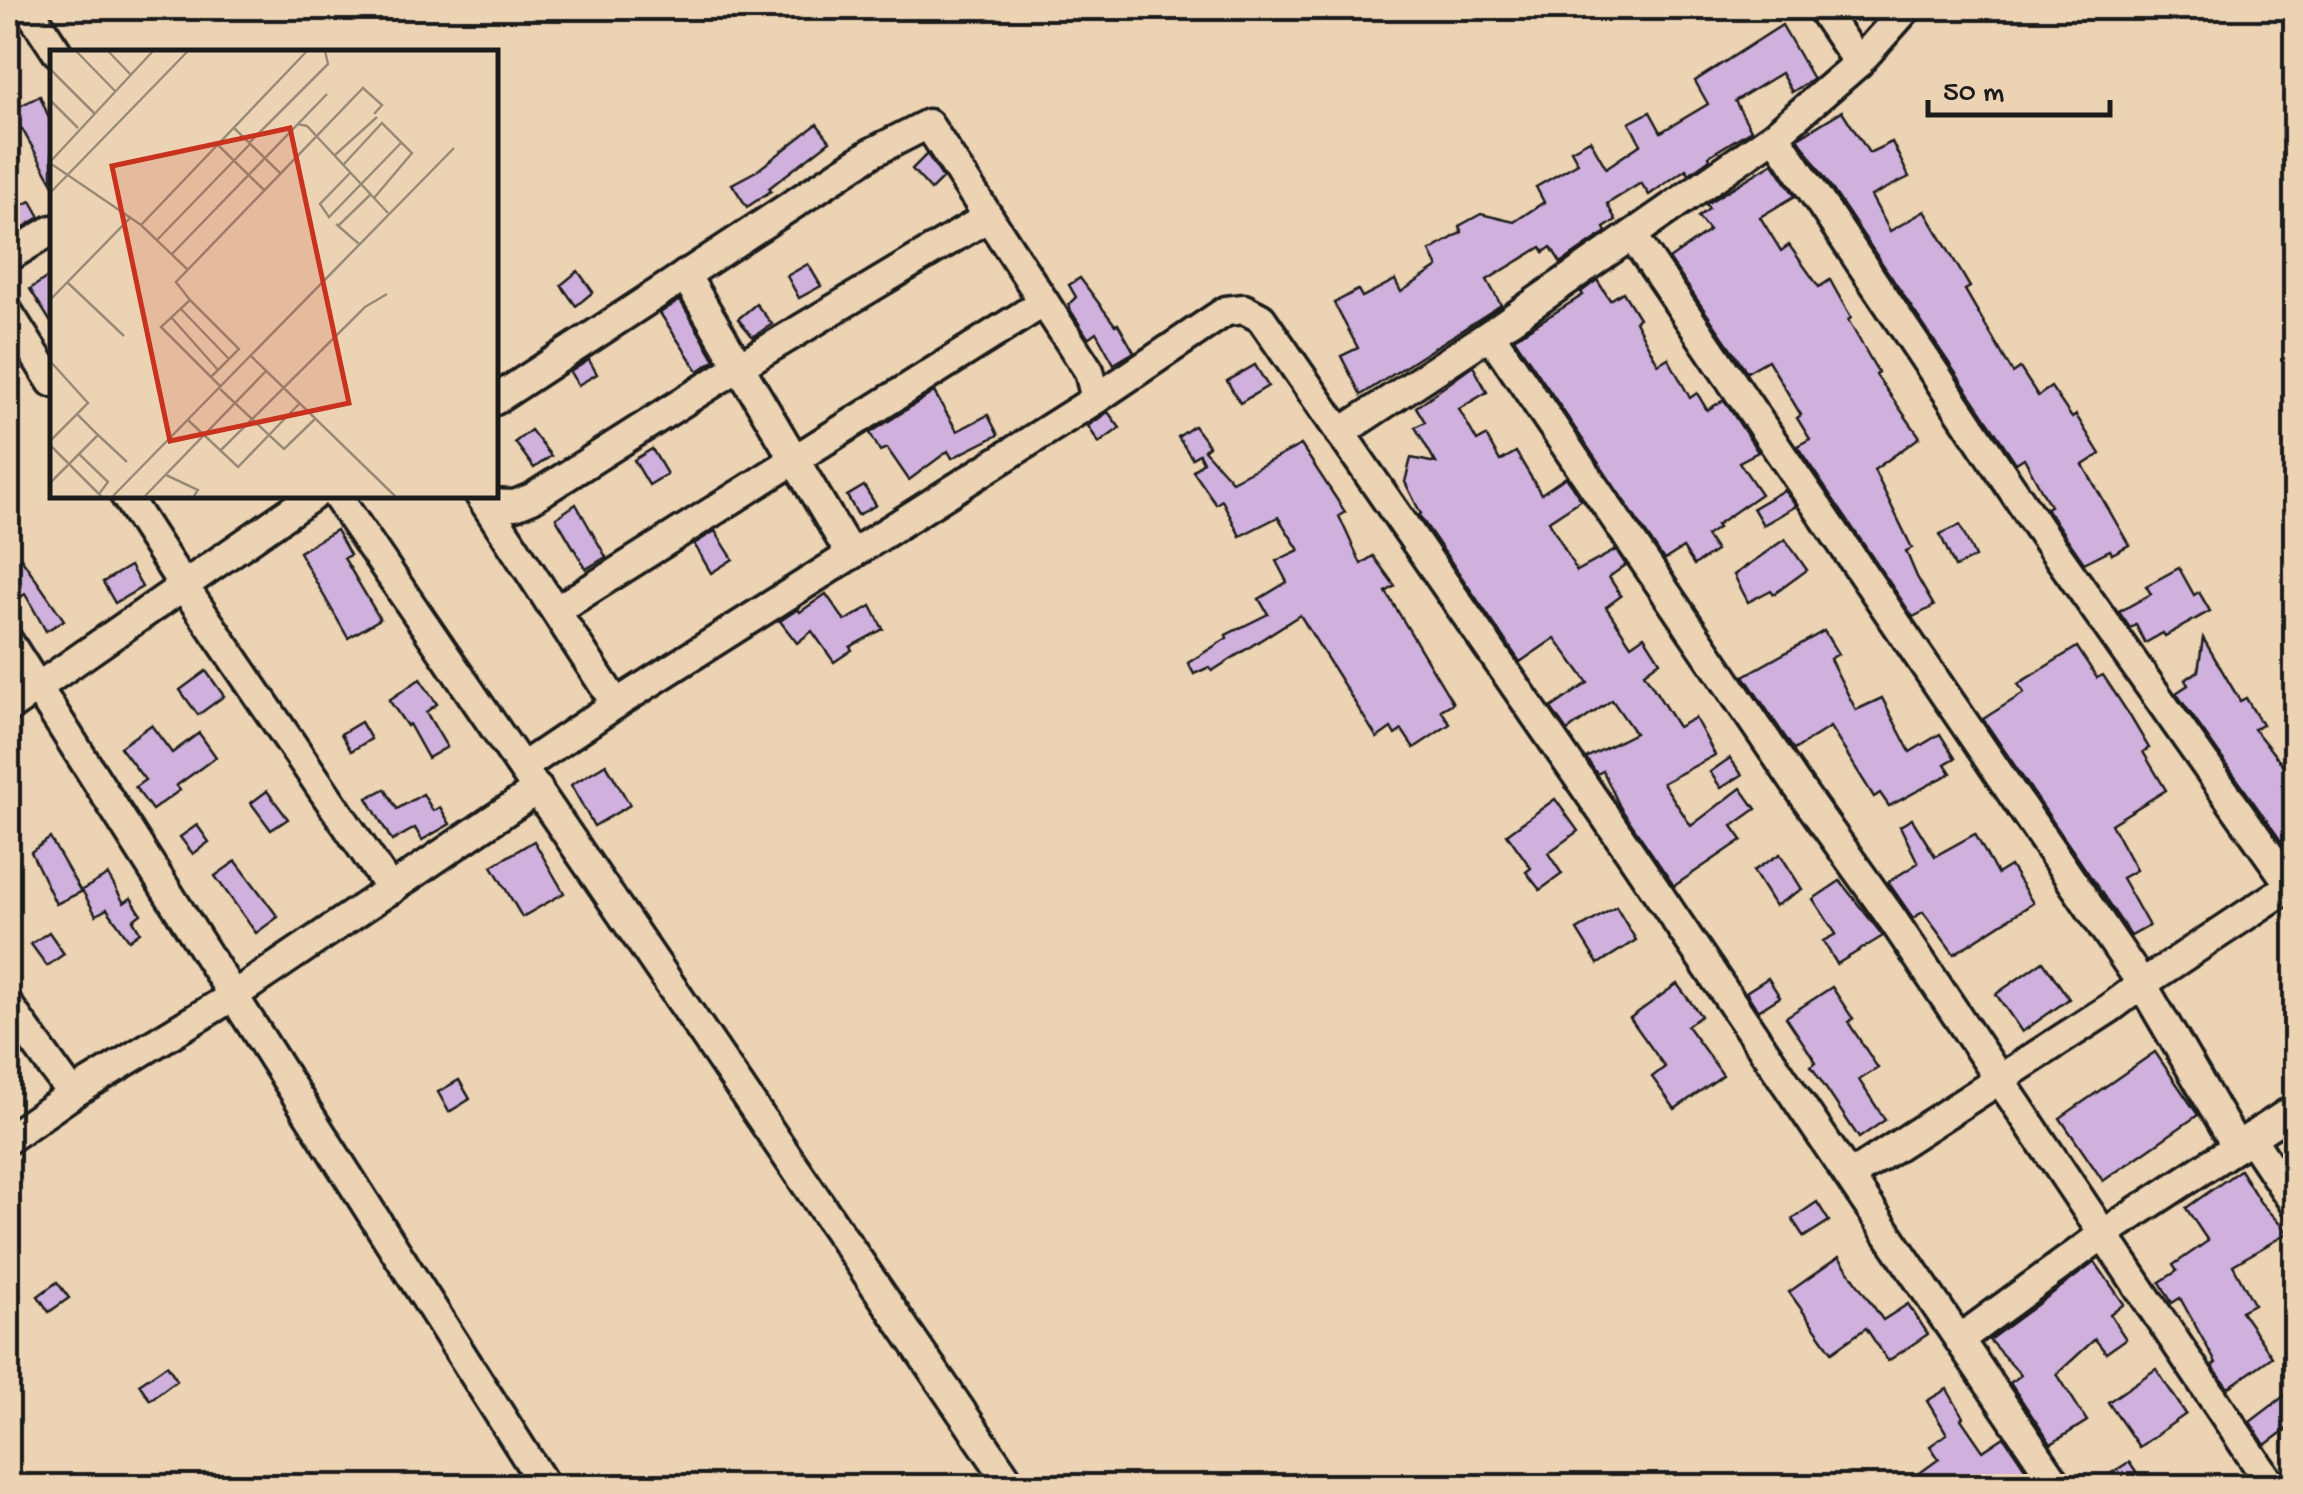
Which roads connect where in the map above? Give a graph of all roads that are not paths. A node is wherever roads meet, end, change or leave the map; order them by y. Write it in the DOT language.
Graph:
graph roads {
  1 [pos="28,8"];
  2 [pos="1820,8"];
  3 [pos="1907,8"];
  4 [pos="56,50"];
  5 [pos="1858,63"];
  6 [pos="1775,135"];
  7 [pos="988,217"];
  8 [pos="50,231"];
  9 [pos="1632,235"];
  10 [pos="8,257"];
  11 [pos="686,275"];
  12 [pos="1044,302"];
  13 [pos="8,312"];
  14 [pos="1490,334"];
  15 [pos="738,367"];
  16 [pos="50,379"];
  17 [pos="498,398"];
  18 [pos="1096,399"];
  19 [pos="1340,432"];
  20 [pos="794,460"];
  21 [pos="127,498"];
  22 [pos="331,498"];
  23 [pos="335,498"];
  24 [pos="483,500"];
  25 [pos="851,555"];
  26 [pos="182,586"];
  27 [pos="557,610"];
  28 [pos="8,641"];
  29 [pos="38,686"];
  30 [pos="616,704"];
  31 [pos="8,708"];
  32 [pos="531,778"];
  33 [pos="2293,889"];
  34 [pos="391,890"];
  35 [pos="2142,984"];
  36 [pos="233,996"];
  37 [pos="8,1005"];
  38 [pos="2000,1080"];
  39 [pos="72,1094"];
  40 [pos="2296,1108"];
  41 [pos="8,1140"];
  42 [pos="2244,1143"];
  43 [pos="1850,1176"];
  44 [pos="2296,1206"];
  45 [pos="2104,1233"];
  46 [pos="1960,1338"];
  47 [pos="545,1486"];
  48 [pos="1012,1486"];
  49 [pos="2058,1486"];
  50 [pos="2272,1486"];
  1 -- 4 [label="street"];
  2 -- 5 [label="street"];
  3 -- 5 [label="street"];
  5 -- 6 [label="street"];
  6 -- 9 [label="street"];
  6 -- 33 [label="street"];
  7 -- 11 [label="street"];
  7 -- 12 [label="street"];
  7 -- 15 [label="street"];
  8 -- 10 [label="street"];
  9 -- 14 [label="street"];
  9 -- 35 [label="street"];
  11 -- 15 [label="street"];
  11 -- 17 [label="street"];
  12 -- 18 [label="street"];
  12 -- 20 [label="street"];
  13 -- 16 [label="street"];
  14 -- 19 [label="street"];
  14 -- 38 [label="street"];
  15 -- 20 [label="street"];
  15 -- 24 [label="street"];
  18 -- 19 [label="street"];
  18 -- 25 [label="street"];
  19 -- 43 [label="street"];
  20 -- 25 [label="street"];
  20 -- 27 [label="street"];
  21 -- 26 [label="street"];
  22 -- 26 [label="street"];
  23 -- 32 [label="street"];
  24 -- 27 [label="street"];
  25 -- 30 [label="street"];
  26 -- 29 [label="street"];
  26 -- 34 [label="street"];
  27 -- 30 [label="street"];
  28 -- 29 [label="street"];
  29 -- 31 [label="street"];
  29 -- 36 [label="street"];
  30 -- 32 [label="street"];
  32 -- 34 [label="street"];
  32 -- 48 [label="street"];
  33 -- 35 [label="street"];
  34 -- 36 [label="street"];
  35 -- 38 [label="street"];
  35 -- 42 [label="street"];
  36 -- 39 [label="street"];
  36 -- 47 [label="street"];
  37 -- 39 [label="street"];
  38 -- 43 [label="street"];
  38 -- 45 [label="street"];
  39 -- 41 [label="street"];
  40 -- 42 [label="street"];
  42 -- 44 [label="street"];
  42 -- 45 [label="street"];
  43 -- 46 [label="street"];
  45 -- 46 [label="street"];
  45 -- 50 [label="street"];
  46 -- 49 [label="street"];
}
